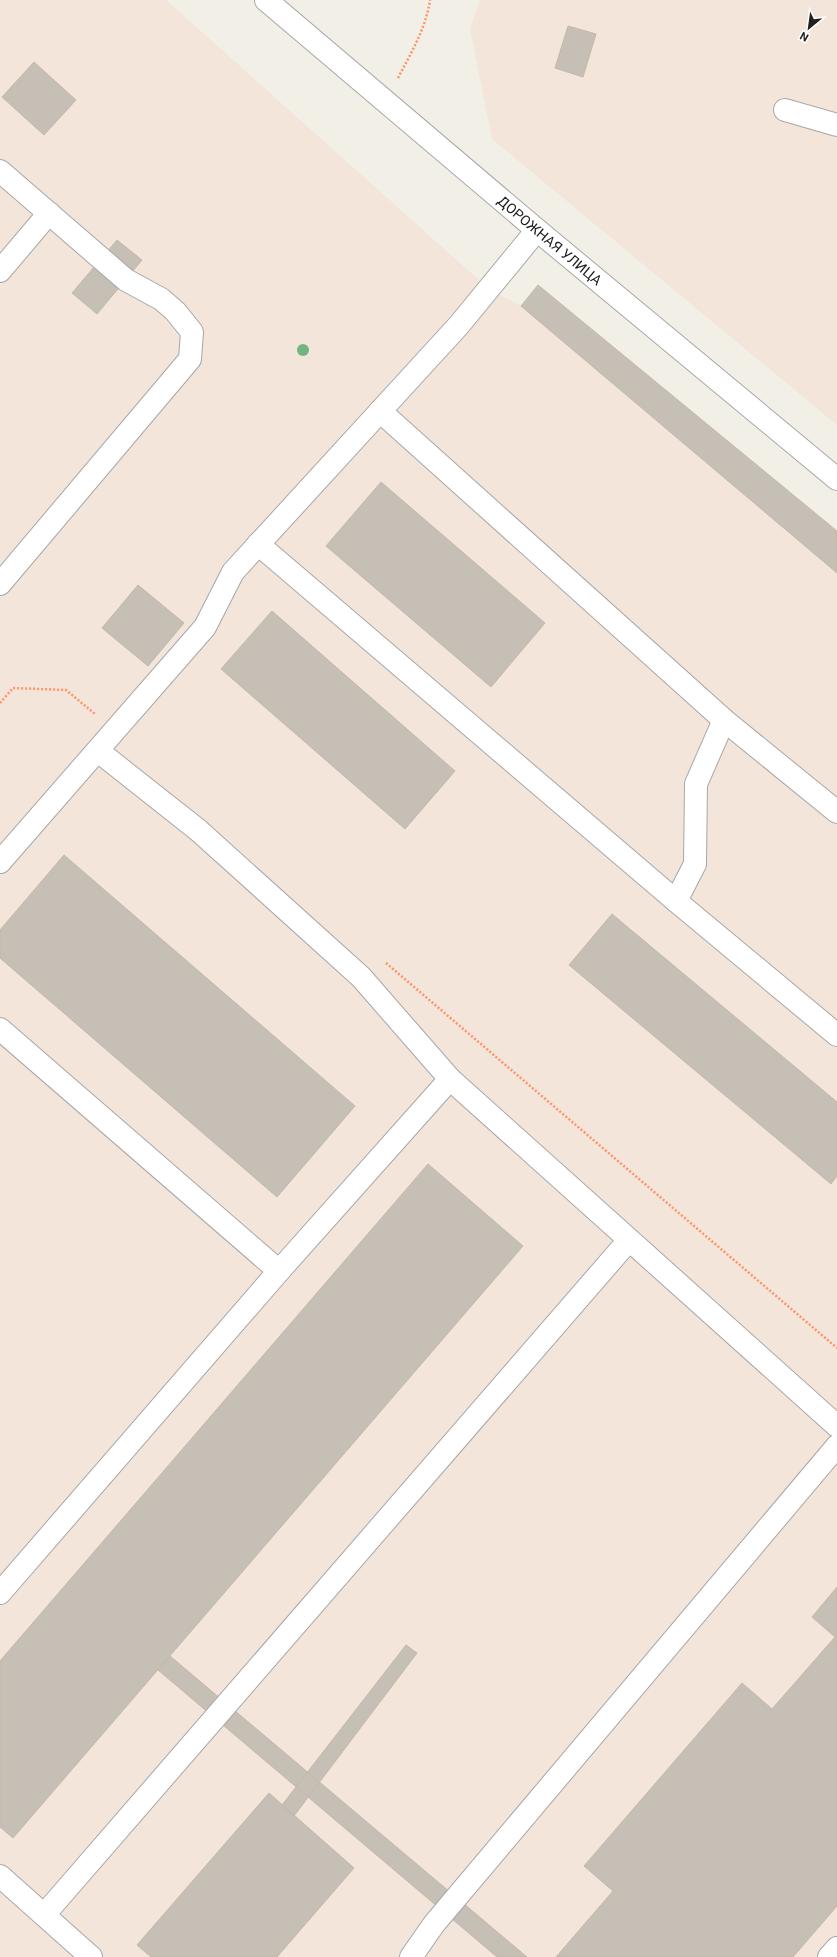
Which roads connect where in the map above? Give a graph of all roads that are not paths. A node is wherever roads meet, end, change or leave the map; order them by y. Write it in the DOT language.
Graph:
graph roads {
  1 [pos="266,0"];
  2 [pos="785,110"];
  3 [pos="837,125"];
  4 [pos="0,171"];
  5 [pos="49,213"];
  6 [pos="537,230"];
  7 [pos="0,271"];
  8 [pos="380,411"];
  9 [pos="837,479"];
  10 [pos="258,544"];
  11 [pos="0,584"];
  12 [pos="724,720"];
  13 [pos="98,751"];
  14 [pos="837,812"];
  15 [pos="0,862"];
  16 [pos="676,901"];
  17 [pos="0,1029"];
  18 [pos="837,1035"];
  19 [pos="450,1079"];
  20 [pos="629,1240"];
  21 [pos="279,1270"];
  22 [pos="837,1426"];
  23 [pos="837,1446"];
  24 [pos="0,1592"];
  25 [pos="0,1876"];
  26 [pos="44,1915"];
  27 [pos="837,1948"];
  28 [pos="91,1957"];
  29 [pos="411,1957"];
  30 [pos="829,1957"];
  1 -- 6 [label="street, ДОРОЖНАЯ УЛИЦА"];
  2 -- 3 [label="street"];
  4 -- 5 [label="street"];
  5 -- 7 [label="street"];
  5 -- 11 [label="street"];
  6 -- 8 [label="street"];
  6 -- 9 [label="street, ДОРОЖНАЯ УЛИЦА"];
  8 -- 10 [label="street"];
  8 -- 12 [label="street"];
  10 -- 13 [label="street"];
  10 -- 16 [label="street"];
  12 -- 14 [label="street"];
  12 -- 16 [label="street"];
  13 -- 15 [label="street"];
  13 -- 19 [label="street"];
  16 -- 18 [label="street"];
  17 -- 21 [label="street"];
  19 -- 20 [label="street"];
  19 -- 21 [label="street"];
  20 -- 22 [label="street"];
  20 -- 26 [label="street"];
  21 -- 24 [label="street"];
  23 -- 29 [label="street"];
  25 -- 26 [label="street"];
  26 -- 28 [label="street"];
  27 -- 30 [label="street"];
}
